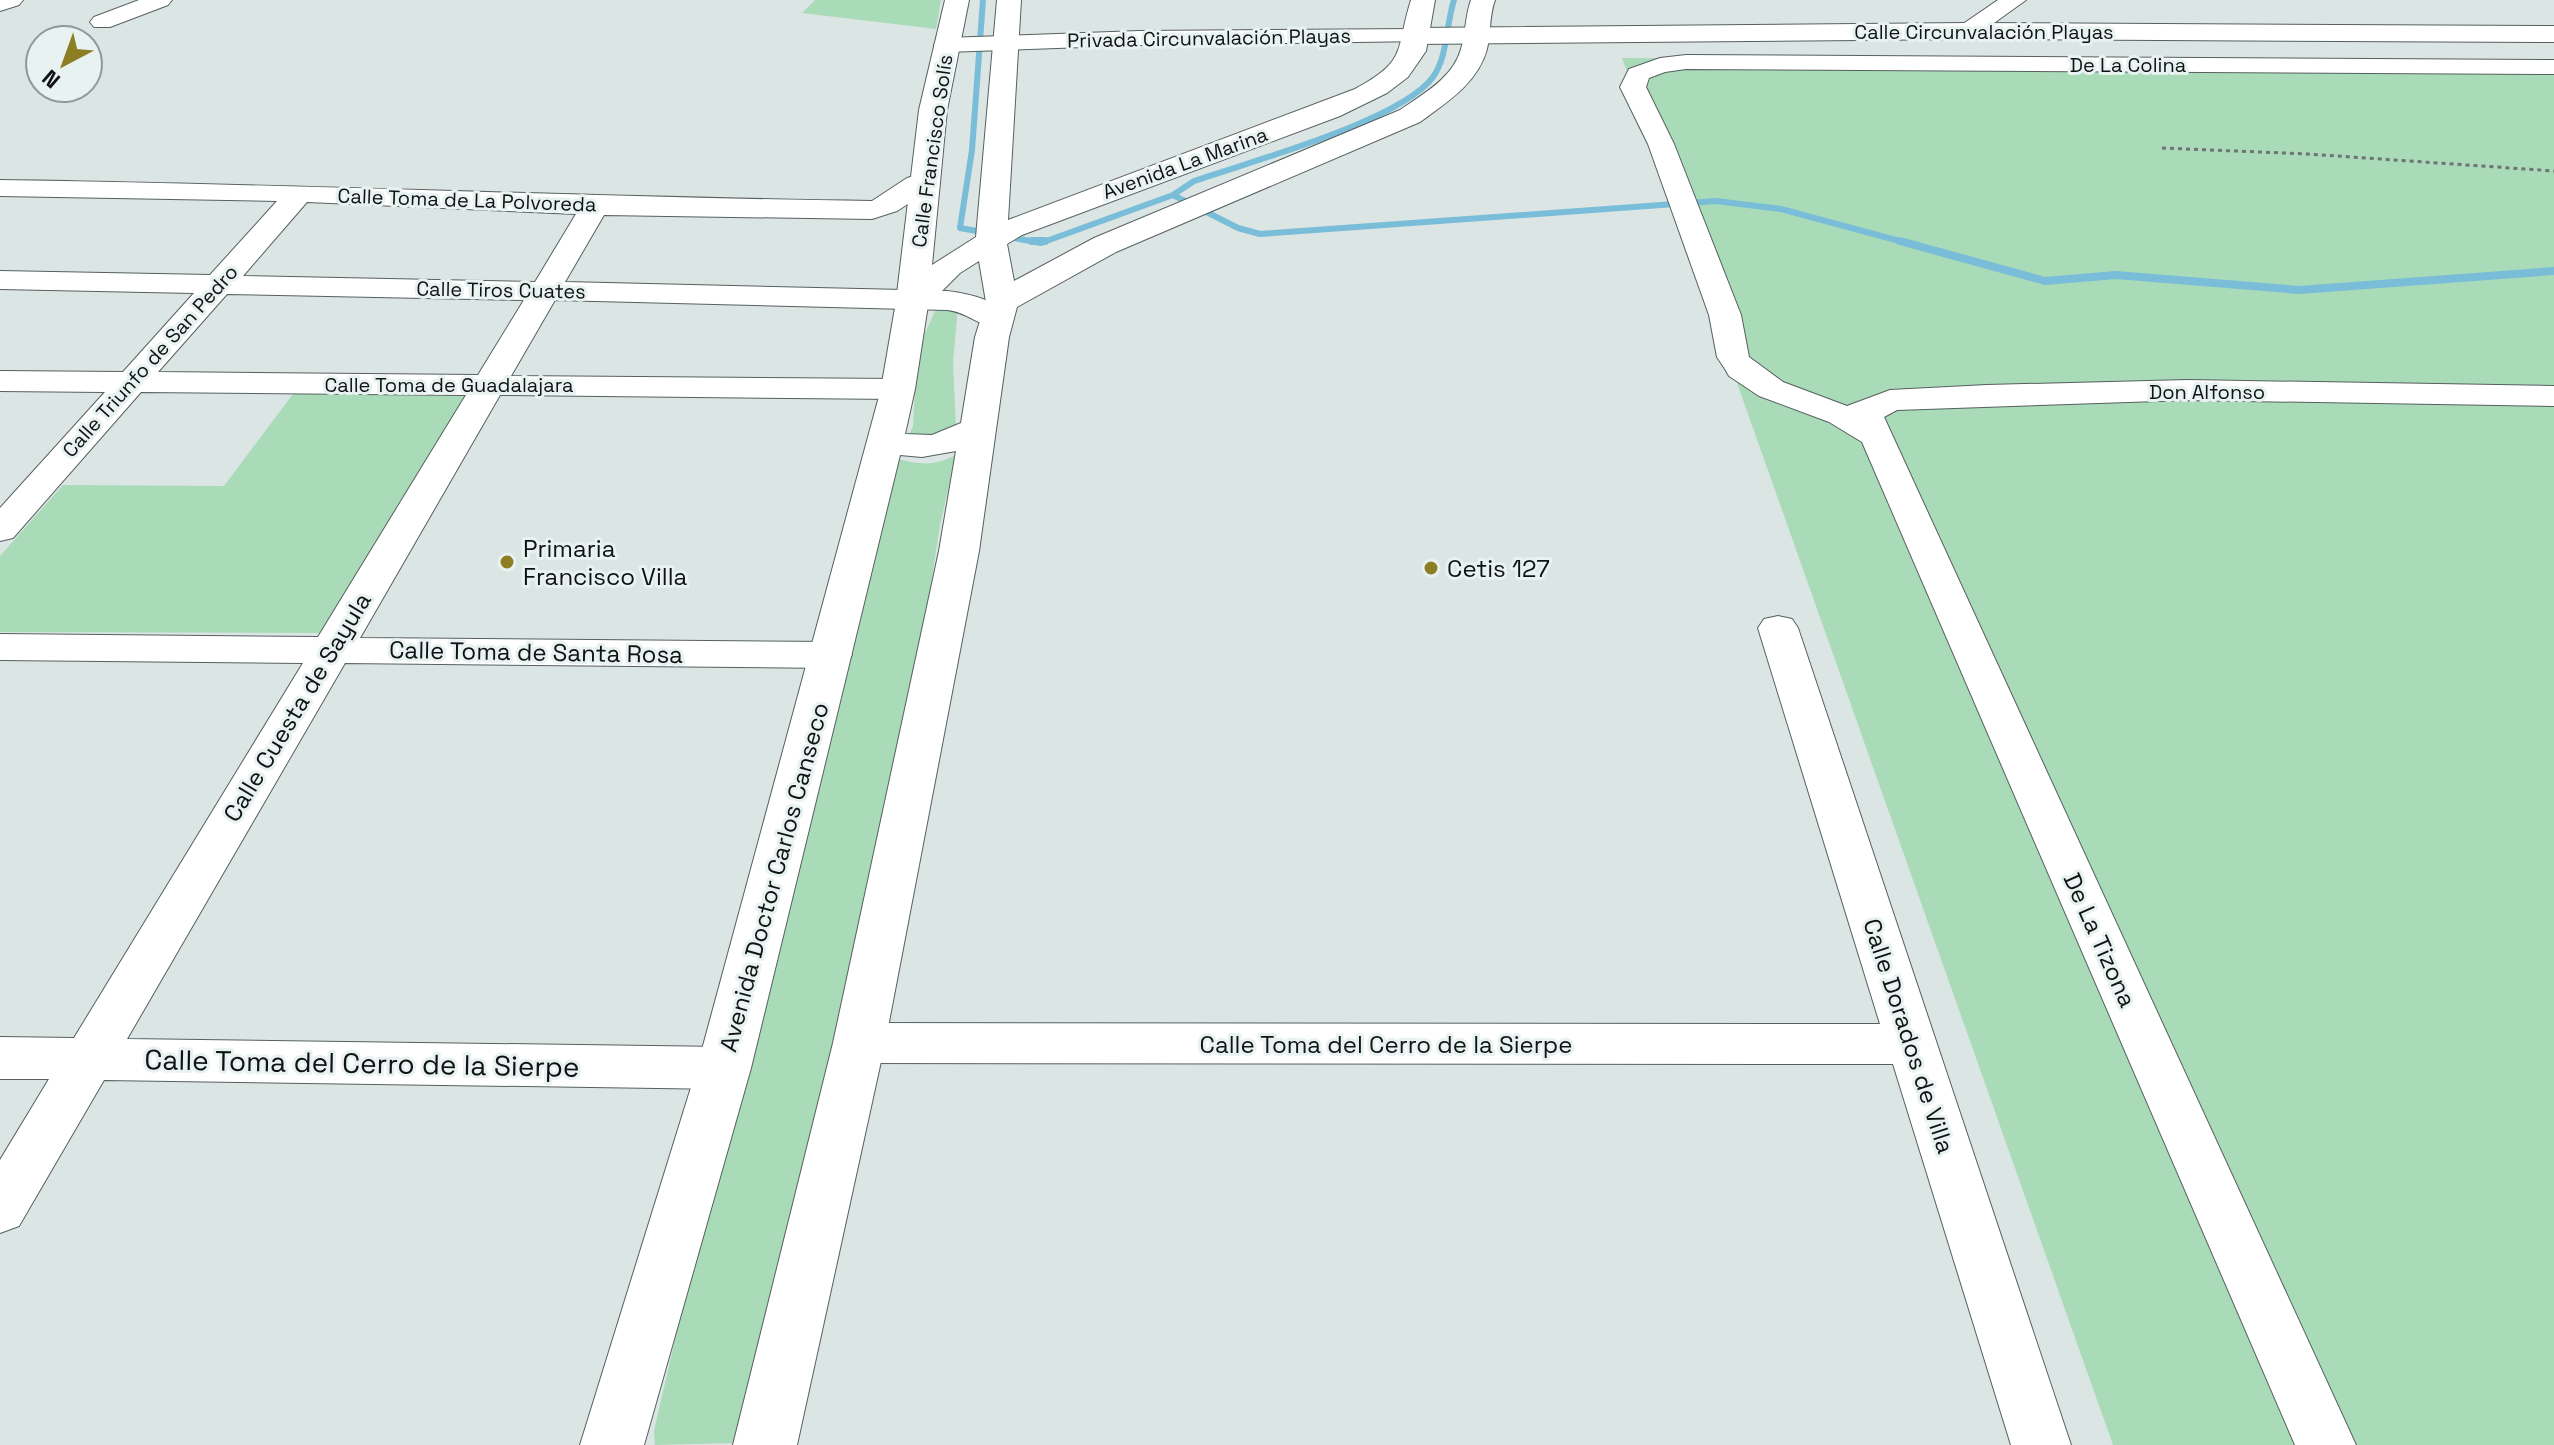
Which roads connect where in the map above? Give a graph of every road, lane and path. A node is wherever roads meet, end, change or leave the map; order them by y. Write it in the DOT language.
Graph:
graph roads {
  1 [pos="11,0"];
  2 [pos="160,0"];
  3 [pos="957,0"];
  4 [pos="1009,0"];
  5 [pos="1423,0"];
  6 [pos="1483,0"];
  7 [pos="2014,0"];
  8 [pos="0,4"];
  9 [pos="102,22"];
  10 [pos="1968,31"];
  11 [pos="2554,34"];
  12 [pos="1476,35"];
  13 [pos="1415,36"];
  14 [pos="1003,44"];
  15 [pos="946,45"];
  16 [pos="2554,67"];
  17 [pos="2162,148"];
  18 [pos="2554,171"];
  19 [pos="0,188"];
  20 [pos="300,193"];
  21 [pos="922,200"];
  22 [pos="595,206"];
  23 [pos="992,224"];
  24 [pos="0,280"];
  25 [pos="220,283"];
  26 [pos="544,291"];
  27 [pos="912,302"];
  28 [pos="999,311"];
  29 [pos="0,381"];
  30 [pos="131,382"];
  31 [pos="489,385"];
  32 [pos="898,389"];
  33 [pos="2554,396"];
  34 [pos="1863,423"];
  35 [pos="978,428"];
  36 [pos="884,440"];
  37 [pos="0,530"];
  38 [pos="1778,628"];
  39 [pos="0,647"];
  40 [pos="331,650"];
  41 [pos="832,655"];
  42 [pos="859,1043"];
  43 [pos="1912,1044"];
  44 [pos="0,1058"];
  45 [pos="89,1059"];
  46 [pos="724,1068"];
  47 [pos="0,1209"];
  48 [pos="612,1445"];
  49 [pos="765,1445"];
  50 [pos="2041,1445"];
  51 [pos="2326,1445"];
  1 -- 8 [label="street"];
  2 -- 9 [label="street"];
  3 -- 15 [label="main road, Calle Francisco Solís"];
  4 -- 14 [label="main road"];
  5 -- 13 [label="main road, Avenida La Marina"];
  6 -- 12 [label="main road, Avenida La Marina"];
  7 -- 10 [label="street"];
  10 -- 11 [label="main road, Calle Circunvalación Playas"];
  10 -- 12 [label="main road, Calle Circunvalación Playas"];
  12 -- 13 [label="main road, Calle Circunvalación Playas"];
  12 -- 28 [label="main road, Avenida La Marina"];
  13 -- 14 [label="street, Privada Circunvalación Playas"];
  13 -- 23 [label="main road, Avenida La Marina"];
  14 -- 15 [label="street, Privada Circunvalación Playas"];
  14 -- 23 [label="main road"];
  15 -- 21 [label="main road, Calle Francisco Solís"];
  16 -- 34 [label="street, De La Colina"];
  17 -- 18 [label="path"];
  19 -- 20 [label="street, Calle Toma de La Polvoreda"];
  20 -- 22 [label="street, Calle Toma de La Polvoreda"];
  20 -- 25 [label="street, Calle Triunfo de San Pedro"];
  21 -- 22 [label="street, Calle Toma de La Polvoreda"];
  21 -- 27 [label="main road, Calle Francisco Solís"];
  22 -- 26 [label="street, Calle Cuesta de Sayula"];
  23 -- 27 [label="main road, Avenida La Marina"];
  23 -- 28 [label="main road"];
  24 -- 25 [label="street, Calle Tiros Cuates"];
  25 -- 26 [label="street, Calle Tiros Cuates"];
  25 -- 30 [label="street, Calle Triunfo de San Pedro"];
  26 -- 27 [label="street, Calle Tiros Cuates"];
  26 -- 31 [label="street, Calle Cuesta de Sayula"];
  27 -- 28 [label="street, Calle Tiros Cuates"];
  27 -- 32 [label="main road, Avenida Doctor Carlos Canseco"];
  28 -- 35 [label="main road"];
  29 -- 30 [label="street, Calle Toma de Guadalajara"];
  30 -- 31 [label="street, Calle Toma de Guadalajara"];
  30 -- 37 [label="street, Calle Triunfo de San Pedro"];
  31 -- 32 [label="street, Calle Toma de Guadalajara"];
  31 -- 40 [label="street, Calle Cuesta de Sayula"];
  32 -- 36 [label="main road, Avenida Doctor Carlos Canseco"];
  33 -- 34 [label="street, Don Alfonso"];
  34 -- 51 [label="street, De La Tizona"];
  35 -- 36 [label="main road"];
  35 -- 42 [label="main road"];
  36 -- 41 [label="main road, Avenida Doctor Carlos Canseco"];
  38 -- 43 [label="street, Calle Dorados de Villa"];
  39 -- 40 [label="street, Calle Toma de Santa Rosa"];
  40 -- 41 [label="street, Calle Toma de Santa Rosa"];
  40 -- 45 [label="street, Calle Cuesta de Sayula"];
  41 -- 46 [label="main road, Avenida Doctor Carlos Canseco"];
  42 -- 43 [label="street, Calle Toma del Cerro de la Sierpe"];
  42 -- 49 [label="main road"];
  43 -- 50 [label="street, Calle Dorados de Villa"];
  44 -- 45 [label="street, Calle Toma del Cerro de la Sierpe"];
  45 -- 46 [label="street, Calle Toma del Cerro de la Sierpe"];
  45 -- 47 [label="street, Calle Cuesta de Sayula"];
  46 -- 48 [label="main road, Avenida Doctor Carlos Canseco"];
}
